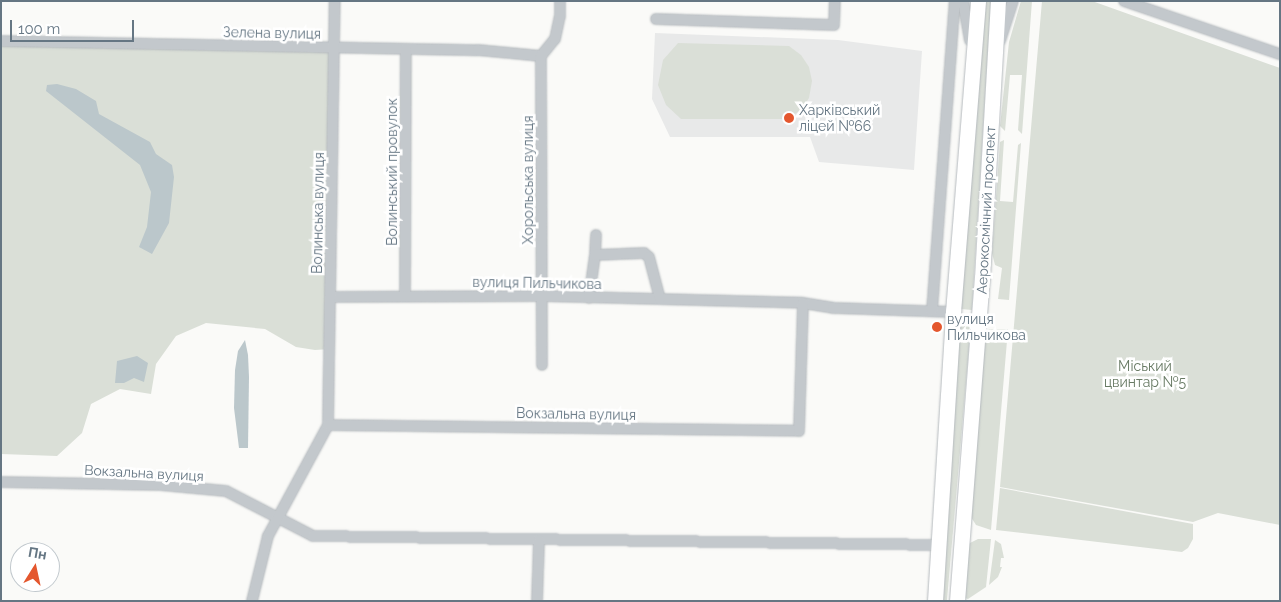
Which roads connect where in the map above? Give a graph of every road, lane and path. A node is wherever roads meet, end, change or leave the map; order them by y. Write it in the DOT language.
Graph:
graph roads {
  1 [pos="335,1"];
  2 [pos="560,1"];
  3 [pos="836,1"];
  4 [pos="955,1"];
  5 [pos="963,1"];
  6 [pos="978,1"];
  7 [pos="998,1"];
  8 [pos="1013,1"];
  9 [pos="1124,1"];
  10 [pos="656,19"];
  11 [pos="1,41"];
  12 [pos="334,48"];
  13 [pos="406,49"];
  14 [pos="1280,54"];
  15 [pos="541,56"];
  16 [pos="972,59"];
  17 [pos="994,59"];
  18 [pos="596,234"];
  19 [pos="594,255"];
  20 [pos="406,296"];
  21 [pos="543,296"];
  22 [pos="331,297"];
  23 [pos="589,298"];
  24 [pos="660,299"];
  25 [pos="803,303"];
  26 [pos="932,311"];
  27 [pos="952,312"];
  28 [pos="542,365"];
  29 [pos="328,425"];
  30 [pos="1,482"];
  31 [pos="279,518"];
  32 [pos="539,540"];
  33 [pos="940,545"];
  34 [pos="252,601"];
  35 [pos="537,601"];
  36 [pos="935,601"];
  37 [pos="957,601"];
  1 -- 12 [label="street, Волинська вулиця"];
  2 -- 15 [label="street"];
  3 -- 10 [label="street"];
  4 -- 26 [label="street"];
  5 -- 16 [label="street, Аерокосмічний проспект"];
  6 -- 16 [label="main road, Аерокосмічний проспект"];
  7 -- 17 [label="main road, Аерокосмічний проспект"];
  8 -- 17 [label="street, Аерокосмічний проспект"];
  9 -- 14 [label="street"];
  11 -- 12 [label="street, Зелена вулиця"];
  12 -- 13 [label="street, Зелена вулиця"];
  12 -- 22 [label="street, Волинська вулиця"];
  13 -- 15 [label="street, Зелена вулиця"];
  13 -- 20 [label="street, Волинський провулок"];
  15 -- 21 [label="street, Хорольська вулиця"];
  16 -- 27 [label="main road, Аерокосмічний проспект"];
  17 -- 37 [label="main road, Аерокосмічний проспект"];
  18 -- 19 [label="street"];
  19 -- 23 [label="street"];
  19 -- 24 [label="street"];
  20 -- 21 [label="street, вулиця Пильчикова"];
  20 -- 22 [label="street, вулиця Пильчикова"];
  21 -- 23 [label="street, вулиця Пильчикова"];
  21 -- 28 [label="street, Хорольська вулиця"];
  22 -- 29 [label="street, Волинська вулиця"];
  23 -- 24 [label="street, вулиця Пильчикова"];
  24 -- 25 [label="street, вулиця Пильчикова"];
  25 -- 26 [label="street, вулиця Пильчикова"];
  25 -- 29 [label="street, Вокзальна вулиця"];
  26 -- 27 [label="street, вулиця Пильчикова"];
  27 -- 33 [label="main road, Аерокосмічний проспект"];
  29 -- 31 [label="street"];
  30 -- 31 [label="street, Вокзальна вулиця"];
  31 -- 32 [label="street, Вокзальна вулиця"];
  31 -- 34 [label="street"];
  32 -- 33 [label="street, Вокзальна вулиця"];
  32 -- 35 [label="street"];
  33 -- 36 [label="main road, Аерокосмічний проспект"];
}
